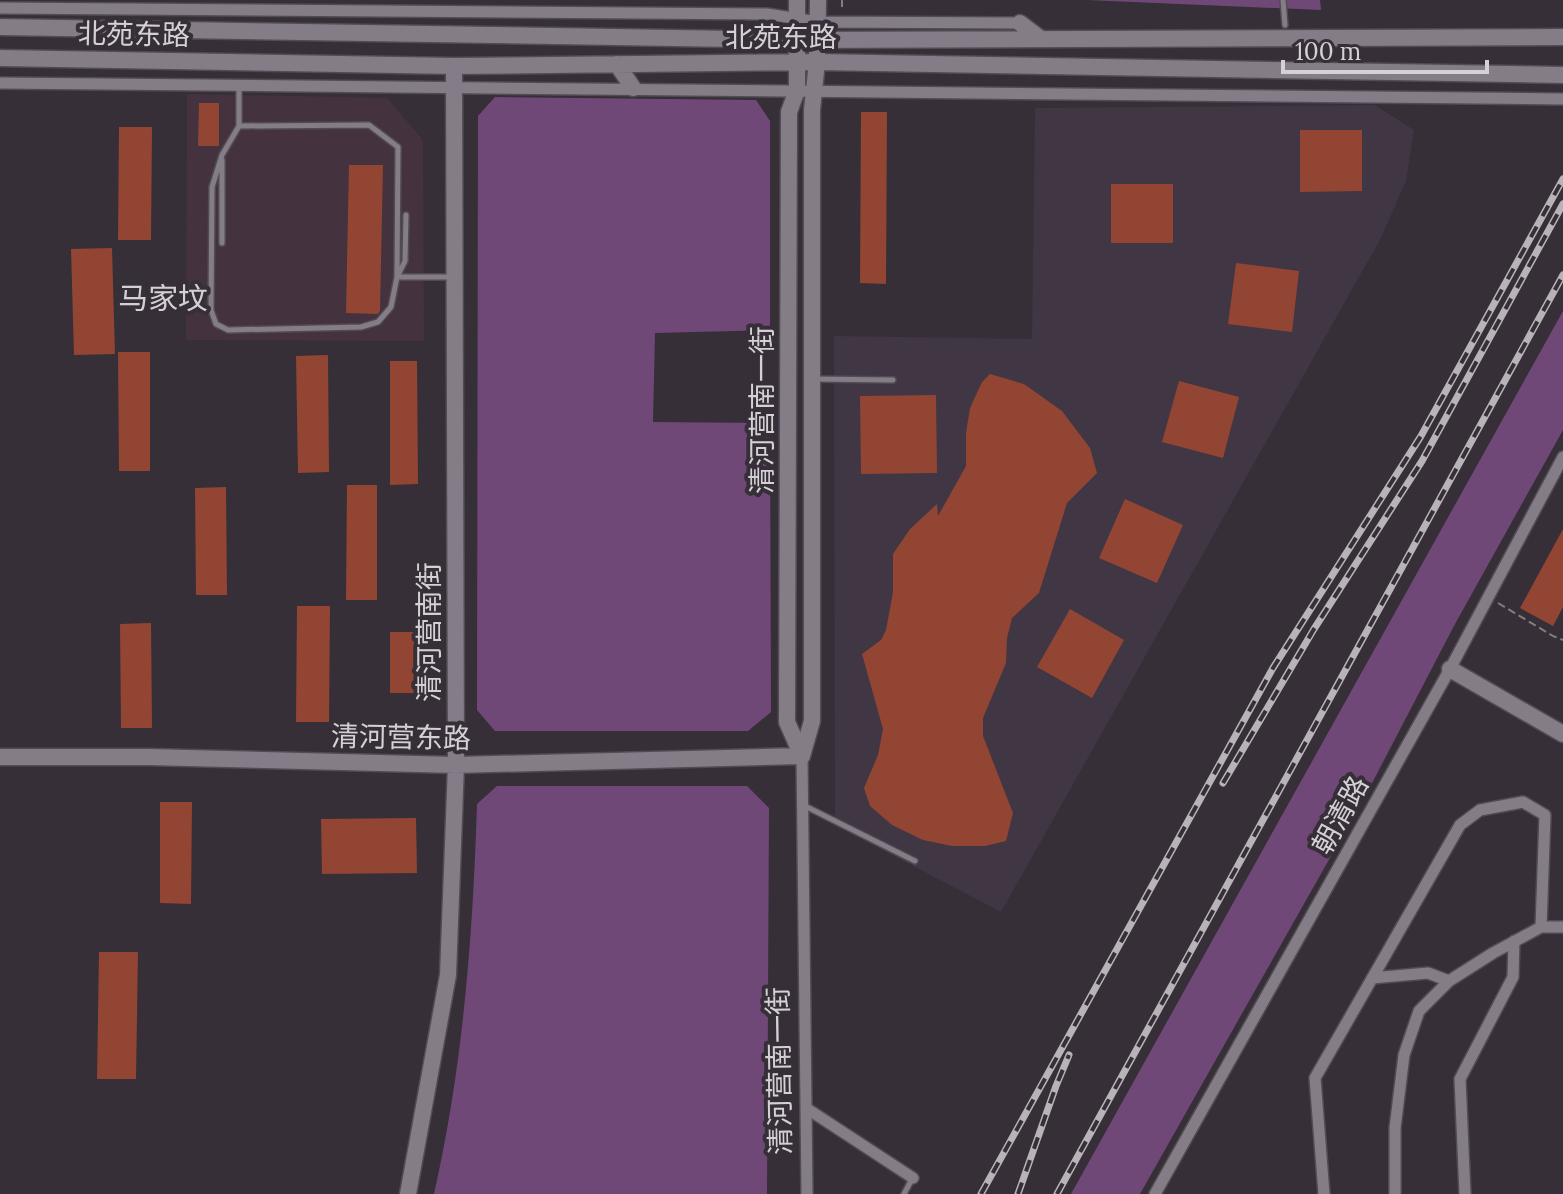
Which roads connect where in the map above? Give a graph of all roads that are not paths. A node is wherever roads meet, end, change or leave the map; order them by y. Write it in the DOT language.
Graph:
graph roads {
  1 [pos="797,0"];
  2 [pos="818,0"];
  3 [pos="1283,0"];
  4 [pos="310,5"];
  5 [pos="0,8"];
  6 [pos="797,19"];
  7 [pos="818,22"];
  8 [pos="1020,23"];
  9 [pos="1285,25"];
  10 [pos="0,27"];
  11 [pos="1563,37"];
  12 [pos="1041,39"];
  13 [pos="797,40"];
  14 [pos="818,40"];
  15 [pos="0,58"];
  16 [pos="798,62"];
  17 [pos="817,62"];
  18 [pos="617,64"];
  19 [pos="454,66"];
  20 [pos="1563,75"];
  21 [pos="0,83"];
  22 [pos="239,85"];
  23 [pos="454,86"];
  24 [pos="633,88"];
  25 [pos="797,90"];
  26 [pos="814,90"];
  27 [pos="1563,99"];
  28 [pos="239,126"];
  29 [pos="222,155"];
  30 [pos="406,215"];
  31 [pos="222,243"];
  32 [pos="397,277"];
  33 [pos="454,277"];
  34 [pos="812,379"];
  35 [pos="893,380"];
  36 [pos="1563,457"];
  37 [pos="1450,669"];
  38 [pos="1563,734"];
  39 [pos="802,756"];
  40 [pos="0,757"];
  41 [pos="456,765"];
  42 [pos="803,804"];
  43 [pos="915,861"];
  44 [pos="1541,927"];
  45 [pos="1563,927"];
  46 [pos="1514,941"];
  47 [pos="1372,978"];
  48 [pos="1449,981"];
  49 [pos="806,1108"];
  50 [pos="913,1178"];
  51 [pos="408,1194"];
  52 [pos="807,1194"];
  53 [pos="904,1194"];
  54 [pos="1155,1194"];
  55 [pos="1324,1194"];
  56 [pos="1395,1194"];
  57 [pos="1465,1194"];
  1 -- 6 [label="street, 清河营南一街"];
  2 -- 7 [label="street, 清河营南一街"];
  3 -- 9 [label="lane"];
  4 -- 5 [label="street"];
  4 -- 6 [label="street"];
  6 -- 7 [label="street"];
  6 -- 13 [label="street, 清河营南一街"];
  7 -- 8 [label="street"];
  7 -- 14 [label="street, 清河营南一街"];
  8 -- 12 [label="street"];
  10 -- 13 [label="street, 北苑东路"];
  11 -- 12 [label="street, 北苑东路"];
  12 -- 14 [label="street, 北苑东路"];
  13 -- 14 [label="street, 北苑东路"];
  13 -- 16 [label="street, 清河营南一街"];
  14 -- 17 [label="street, 清河营南一街"];
  15 -- 19 [label="street, 北苑东路"];
  16 -- 17 [label="street, 北苑东路"];
  16 -- 18 [label="street, 北苑东路"];
  16 -- 25 [label="street, 清河营南一街"];
  17 -- 20 [label="street, 北苑东路"];
  17 -- 26 [label="street, 清河营南一街"];
  18 -- 19 [label="street, 北苑东路"];
  18 -- 24 [label="street"];
  19 -- 23 [label="street, 清河营南街"];
  21 -- 22 [label="street"];
  22 -- 23 [label="street"];
  22 -- 28 [label="lane"];
  23 -- 24 [label="street"];
  23 -- 33 [label="street, 清河营南街"];
  24 -- 25 [label="street"];
  25 -- 26 [label="street"];
  25 -- 39 [label="street, 清河营南一街"];
  26 -- 27 [label="street"];
  26 -- 34 [label="street, 清河营南一街"];
  28 -- 29 [label="lane"];
  28 -- 32 [label="lane"];
  29 -- 31 [label="lane"];
  29 -- 32 [label="lane"];
  30 -- 32 [label="lane"];
  32 -- 33 [label="lane"];
  33 -- 41 [label="street, 清河营南街"];
  34 -- 35 [label="lane"];
  34 -- 39 [label="street, 清河营南一街"];
  36 -- 37 [label="street, 朝清路"];
  37 -- 38 [label="street"];
  37 -- 54 [label="street, 朝清路"];
  39 -- 41 [label="street, 清河营东路"];
  39 -- 42 [label="street, 清河营南一街"];
  40 -- 41 [label="street, 清河营东路"];
  41 -- 51 [label="street, 清河营南街"];
  42 -- 43 [label="lane"];
  42 -- 49 [label="street, 清河营南一街"];
  44 -- 45 [label="street"];
  44 -- 46 [label="street"];
  44 -- 47 [label="street"];
  46 -- 48 [label="street"];
  46 -- 57 [label="street"];
  47 -- 48 [label="street"];
  47 -- 55 [label="street"];
  48 -- 56 [label="street"];
  49 -- 50 [label="street"];
  49 -- 52 [label="street, 清河营南一街"];
  50 -- 53 [label="lane"];
}
